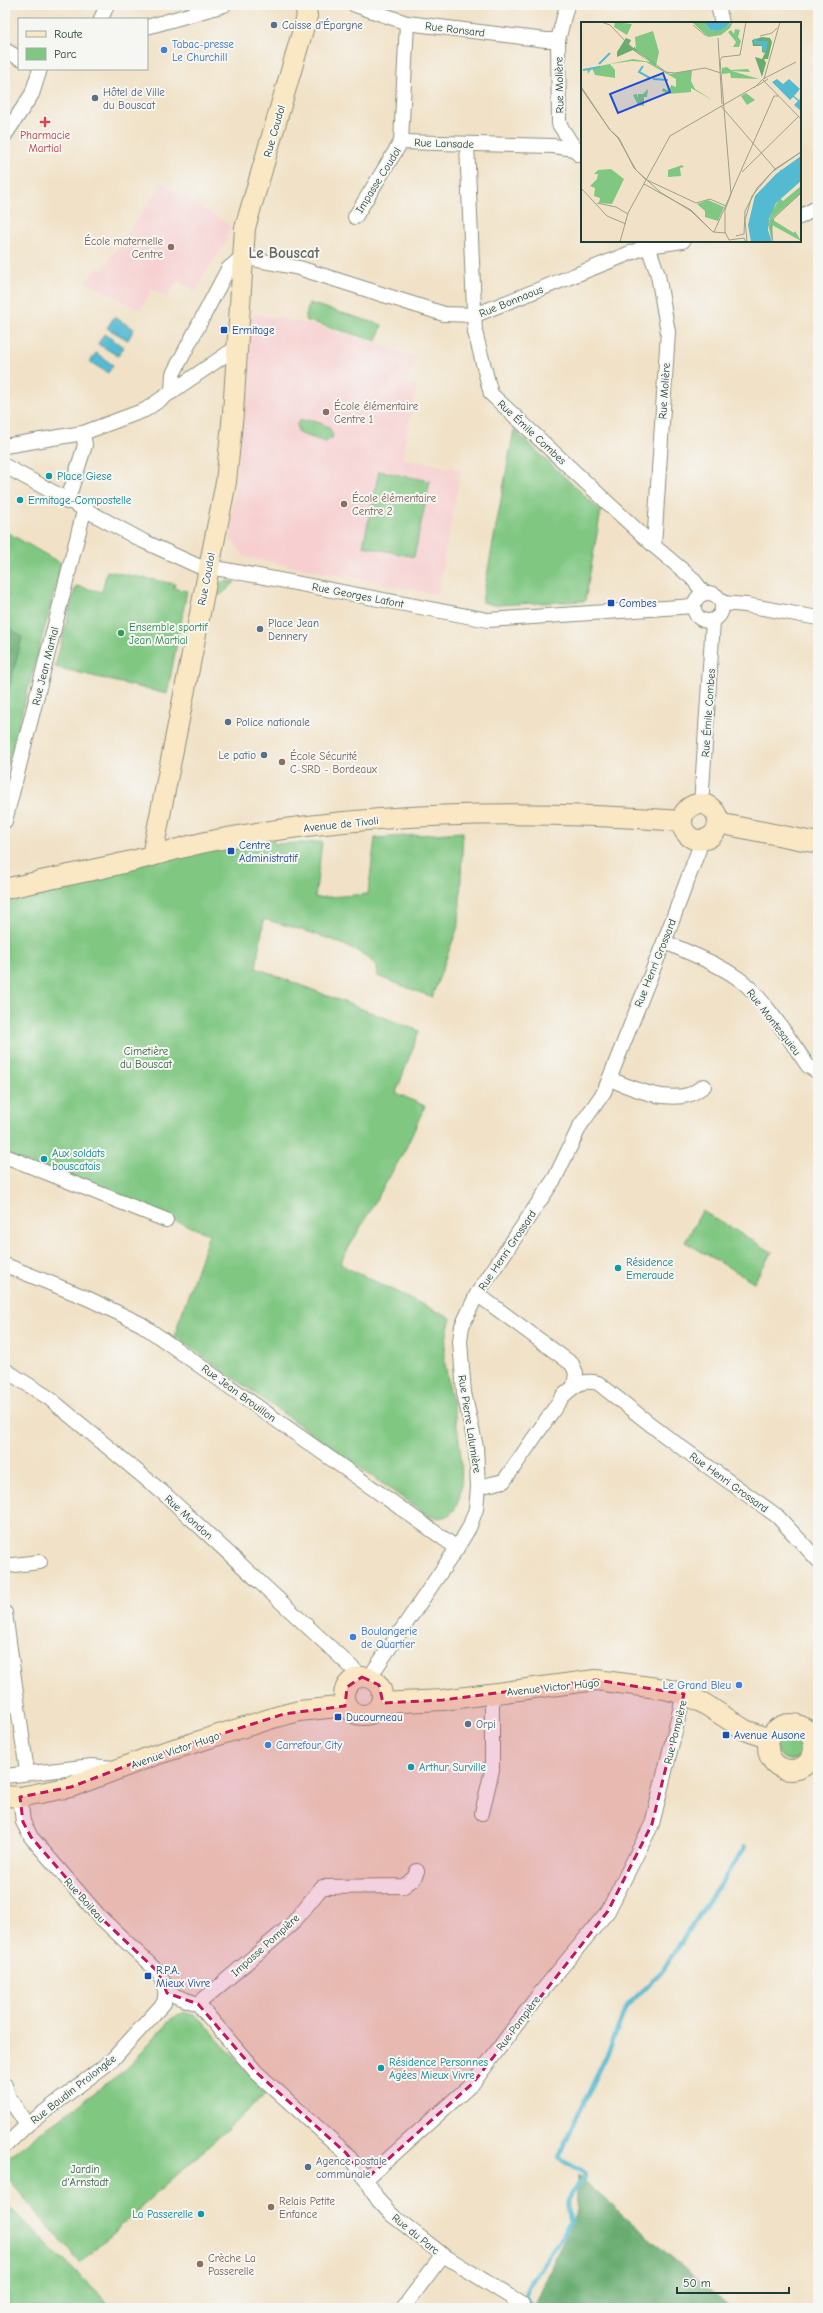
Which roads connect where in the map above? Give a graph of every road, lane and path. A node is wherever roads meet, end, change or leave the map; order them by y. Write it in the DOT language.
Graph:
graph roads {
  1 [pos="107,5"];
  2 [pos="224,5"];
  3 [pos="305,5"];
  4 [pos="355,5"];
  5 [pos="567,5"];
  6 [pos="718,5"];
  7 [pos="101,18"];
  8 [pos="722,22"];
  9 [pos="407,23"];
  10 [pos="148,27"];
  11 [pos="558,40"];
  12 [pos="5,50"];
  13 [pos="18,57"];
  14 [pos="40,70"];
  15 [pos="5,135"];
  16 [pos="401,142"];
  17 [pos="468,144"];
  18 [pos="580,153"];
  19 [pos="818,207"];
  20 [pos="801,216"];
  21 [pos="355,218"];
  22 [pos="670,242"];
  23 [pos="645,244"];
  24 [pos="242,257"];
  25 [pos="475,315"];
  26 [pos="237,347"];
  27 [pos="172,392"];
  28 [pos="83,433"];
  29 [pos="5,446"];
  30 [pos="5,466"];
  31 [pos="67,502"];
  32 [pos="84,511"];
  33 [pos="654,546"];
  34 [pos="208,566"];
  35 [pos="704,593"];
  36 [pos="722,603"];
  37 [pos="694,606"];
  38 [pos="818,618"];
  39 [pos="713,621"];
  40 [pos="701,805"];
  41 [pos="5,821"];
  42 [pos="682,821"];
  43 [pos="718,823"];
  44 [pos="700,840"];
  45 [pos="818,843"];
  46 [pos="152,856"];
  47 [pos="5,889"];
  48 [pos="664,942"];
  49 [pos="818,1072"];
  50 [pos="609,1079"];
  51 [pos="704,1086"];
  52 [pos="5,1156"];
  53 [pos="166,1220"];
  54 [pos="5,1265"];
  55 [pos="477,1294"];
  56 [pos="5,1370"];
  57 [pos="574,1386"];
  58 [pos="478,1487"];
  59 [pos="457,1548"];
  60 [pos="818,1560"];
  61 [pos="40,1562"];
  62 [pos="5,1566"];
  63 [pos="5,1613"];
  64 [pos="365,1678"];
  65 [pos="492,1693"];
  66 [pos="684,1694"];
  67 [pos="381,1703"];
  68 [pos="347,1706"];
  69 [pos="814,1729"];
  70 [pos="769,1739"];
  71 [pos="813,1767"];
  72 [pos="120,1769"];
  73 [pos="27,1772"];
  74 [pos="5,1776"];
  75 [pos="12,1796"];
  76 [pos="482,1813"];
  77 [pos="417,1871"];
  78 [pos="167,1992"];
  79 [pos="198,2004"];
  80 [pos="5,2085"];
  81 [pos="27,2125"];
  82 [pos="5,2146"];
  83 [pos="366,2179"];
  84 [pos="443,2254"];
  85 [pos="522,2304"];
  86 [pos="403,2308"];
  1 -- 7 [label="street"];
  2 -- 10 [label="street"];
  3 -- 24 [label="street, Rue Coudol"];
  4 -- 9 [label="street, Rue Ronsard"];
  5 -- 11 [label="street, Rue Molière"];
  6 -- 8 [label="street"];
  9 -- 11 [label="street, Rue Ronsard"];
  9 -- 16 [label="street, Rue Lansade"];
  11 -- 18 [label="street, Rue Molière"];
  12 -- 13 [label="street"];
  14 -- 15 [label="street"];
  16 -- 17 [label="street, Rue Lansade"];
  16 -- 21 [label="street, Impasse Coudol"];
  17 -- 18 [label="street, Rue Lansade"];
  17 -- 25 [label="street, Rue Émile Combes"];
  19 -- 20 [label="street"];
  22 -- 23 [label="street, Rue Bonnaous"];
  23 -- 25 [label="street, Rue Bonnaous"];
  23 -- 33 [label="street, Rue Molière"];
  24 -- 25 [label="street, Rue Bonnaous"];
  24 -- 26 [label="street, Rue Coudol"];
  24 -- 27 [label="street"];
  25 -- 33 [label="street, Rue Émile Combes"];
  26 -- 27 [label="street"];
  26 -- 34 [label="street, Rue Coudol"];
  27 -- 28 [label="street"];
  28 -- 29 [label="street"];
  28 -- 31 [label="street"];
  30 -- 31 [label="street, Rue Georges Lafont"];
  31 -- 32 [label="street, Rue Georges Lafont"];
  32 -- 34 [label="street, Rue Georges Lafont"];
  32 -- 41 [label="street, Rue Jean Martial"];
  33 -- 35 [label="street, Rue Émile Combes"];
  34 -- 37 [label="street, Rue Georges Lafont"];
  34 -- 46 [label="street, Rue Coudol"];
  35 -- 36 [label="street"];
  35 -- 37 [label="street"];
  36 -- 38 [label="street"];
  36 -- 39 [label="street"];
  37 -- 39 [label="street"];
  39 -- 40 [label="street, Rue Émile Combes"];
  40 -- 42 [label="street"];
  40 -- 43 [label="street"];
  42 -- 44 [label="street"];
  42 -- 46 [label="street, Avenue de Tivoli"];
  43 -- 44 [label="street"];
  43 -- 45 [label="street"];
  44 -- 48 [label="street, Rue Henri Grossard"];
  46 -- 47 [label="street, Avenue de Tivoli"];
  48 -- 49 [label="street, Rue Montesquieu"];
  48 -- 50 [label="street, Rue Henri Grossard"];
  50 -- 51 [label="street"];
  50 -- 55 [label="street, Rue Henri Grossard"];
  52 -- 53 [label="street"];
  54 -- 59 [label="street, Rue Jean Brouillon"];
  55 -- 57 [label="street, Rue Henri Grossard"];
  55 -- 58 [label="street, Rue Pierre Lalumière"];
  56 -- 64 [label="street, Rue Mondon"];
  57 -- 58 [label="street"];
  57 -- 60 [label="street, Rue Henri Grossard"];
  58 -- 59 [label="street, Rue Pierre Lalumière"];
  59 -- 64 [label="street, Rue Pierre Lalumière"];
  61 -- 62 [label="street"];
  63 -- 73 [label="street"];
  64 -- 67 [label="street"];
  64 -- 68 [label="street"];
  65 -- 66 [label="street, Avenue Victor Hugo"];
  65 -- 67 [label="street, Avenue Victor Hugo"];
  65 -- 76 [label="street, Avenue Victor Hugo"];
  66 -- 70 [label="street, Avenue Victor Hugo"];
  66 -- 83 [label="street, Rue Pompière"];
  67 -- 68 [label="street"];
  68 -- 72 [label="street, Avenue Victor Hugo"];
  69 -- 70 [label="street"];
  69 -- 71 [label="street"];
  70 -- 71 [label="street"];
  72 -- 73 [label="street"];
  72 -- 75 [label="street, Avenue Victor Hugo"];
  73 -- 74 [label="street"];
  75 -- 78 [label="street, Rue Boileau"];
  77 -- 79 [label="street, Impasse Pompière"];
  78 -- 79 [label="street"];
  78 -- 81 [label="street, Rue Baudin Prolongée"];
  79 -- 83 [label="street"];
  80 -- 81 [label="street"];
  81 -- 82 [label="street, Rue Baudin Prolongée"];
  83 -- 84 [label="street, Rue du Parc"];
  84 -- 85 [label="street"];
  84 -- 86 [label="street, Rue du Parc"];
}
